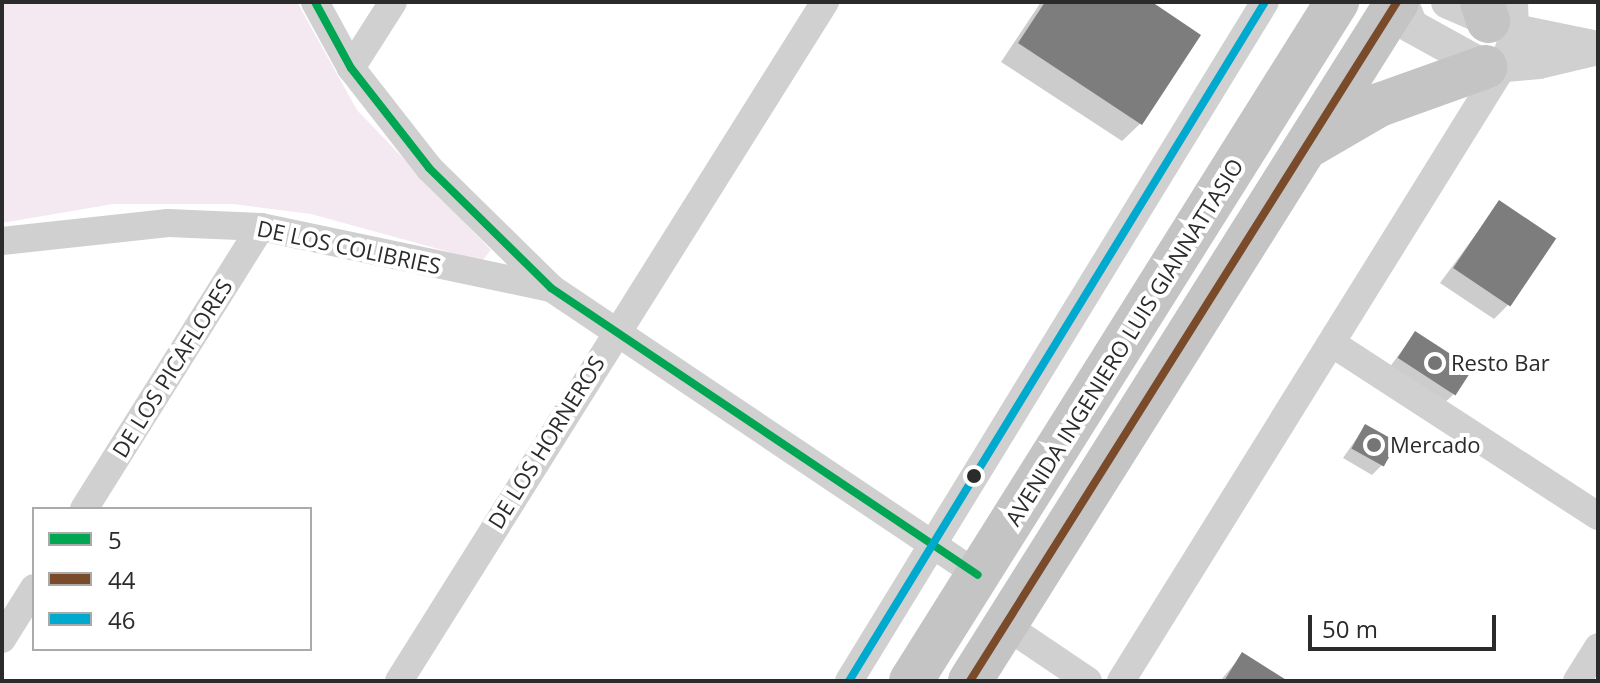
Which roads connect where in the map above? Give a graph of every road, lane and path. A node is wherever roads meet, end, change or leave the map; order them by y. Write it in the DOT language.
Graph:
graph roads {
  1 [pos="315,2"];
  2 [pos="393,2"];
  3 [pos="825,2"];
  4 [pos="1265,2"];
  5 [pos="1337,2"];
  6 [pos="1399,2"];
  7 [pos="1448,2"];
  8 [pos="1500,14"];
  9 [pos="1597,48"];
  10 [pos="1494,66"];
  11 [pos="351,68"];
  12 [pos="1303,149"];
  13 [pos="261,227"];
  14 [pos="2,241"];
  15 [pos="551,288"];
  16 [pos="613,333"];
  17 [pos="1333,344"];
  18 [pos="85,507"];
  19 [pos="1598,516"];
  20 [pos="935,547"];
  21 [pos="978,575"];
  22 [pos="32,591"];
  23 [pos="1005,625"];
  24 [pos="2,639"];
  25 [pos="1598,647"];
  26 [pos="399,681"];
  27 [pos="849,681"];
  28 [pos="911,681"];
  29 [pos="970,681"];
  30 [pos="1088,681"];
  31 [pos="1121,681"];
  32 [pos="1577,681"];
  1 -- 11 [label="street"];
  2 -- 11 [label="street"];
  3 -- 16 [label="street, DE LOS HORNEROS"];
  4 -- 20 [label="street"];
  5 -- 21 [label="main road, AVENIDA INGENIERO LUIS GIANNATTASIO"];
  6 -- 10 [label="street"];
  6 -- 12 [label="main road"];
  7 -- 8 [label="street"];
  8 -- 9 [label="street"];
  8 -- 10 [label="street"];
  9 -- 10 [label="street"];
  10 -- 12 [label="main road"];
  10 -- 17 [label="street"];
  11 -- 15 [label="street"];
  12 -- 23 [label="main road"];
  13 -- 14 [label="street, DE LOS COLIBRIES"];
  13 -- 15 [label="street, DE LOS COLIBRIES"];
  13 -- 18 [label="street, DE LOS PICAFLORES"];
  15 -- 16 [label="street"];
  16 -- 20 [label="street"];
  16 -- 26 [label="street, DE LOS HORNEROS"];
  17 -- 19 [label="street"];
  17 -- 31 [label="street"];
  20 -- 21 [label="street"];
  20 -- 27 [label="street"];
  21 -- 28 [label="main road, AVENIDA INGENIERO LUIS GIANNATTASIO"];
  22 -- 24 [label="street"];
  23 -- 29 [label="main road"];
  23 -- 30 [label="street"];
  25 -- 32 [label="street"];
}
